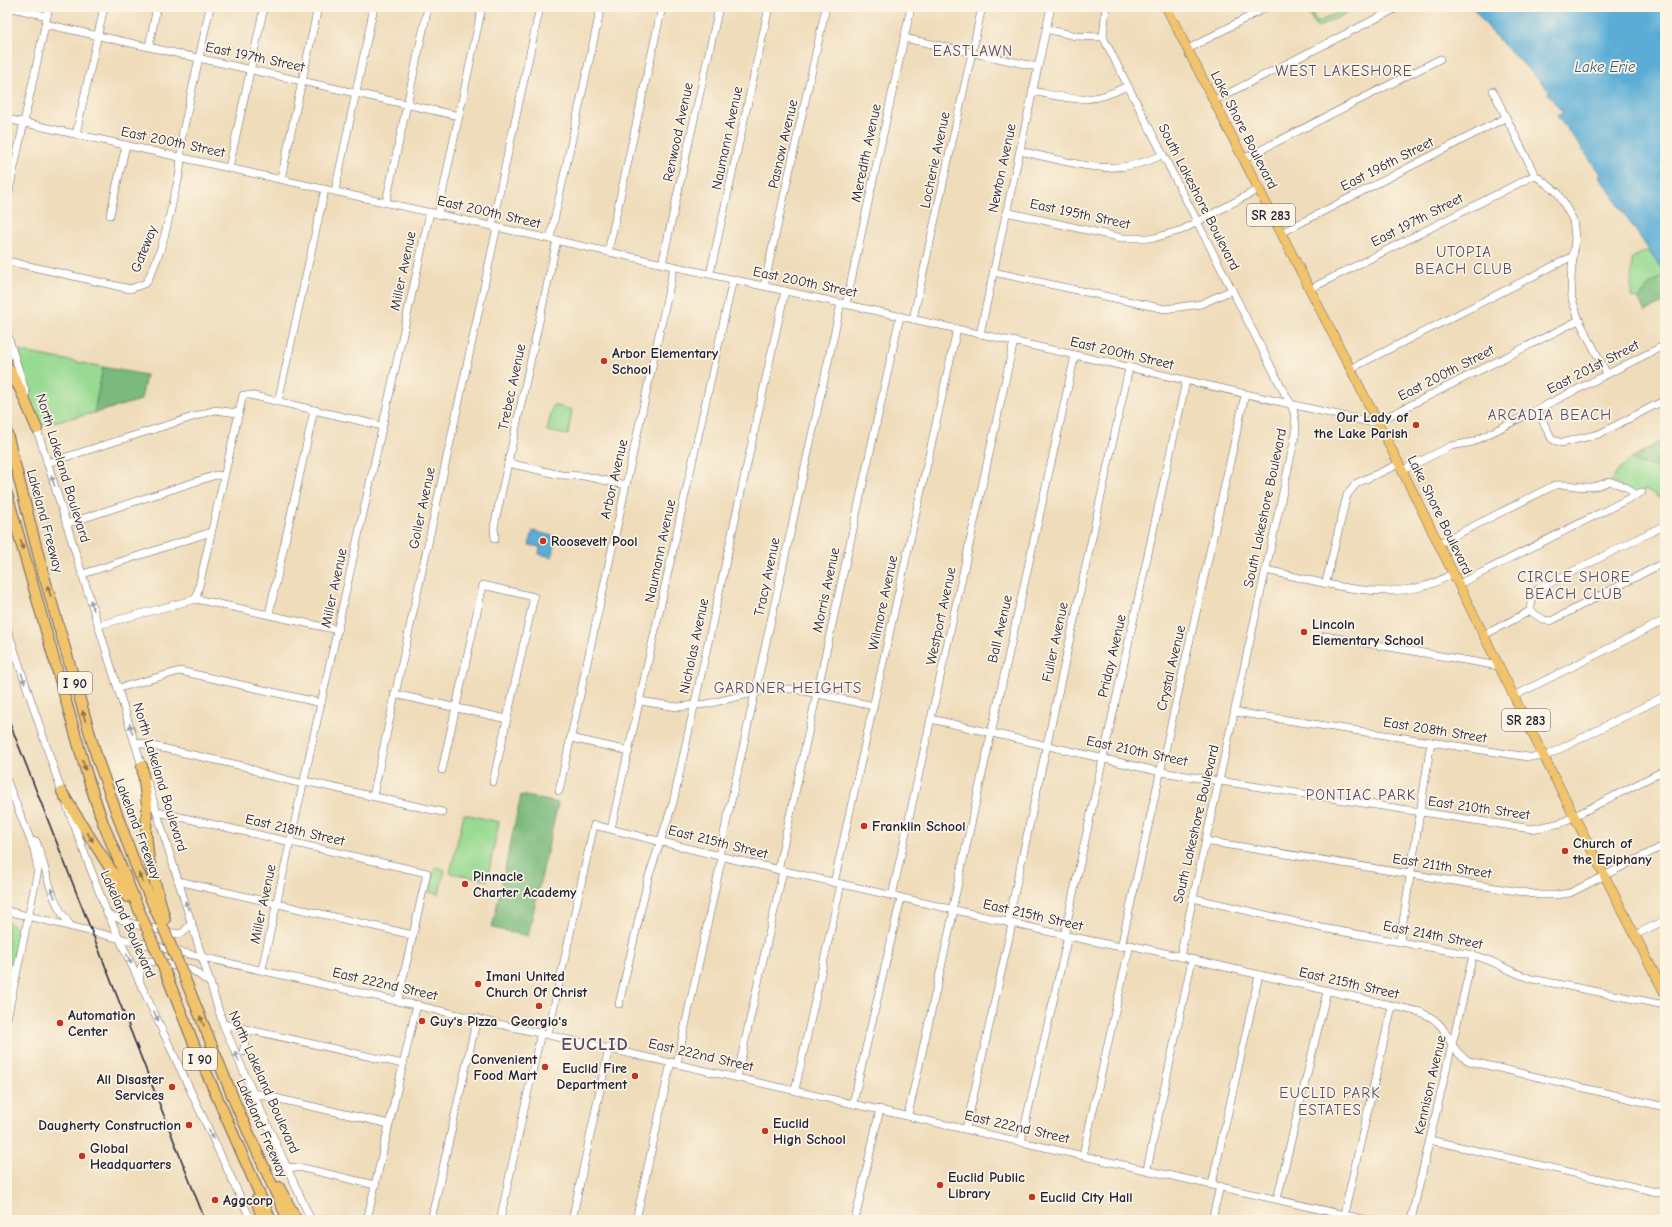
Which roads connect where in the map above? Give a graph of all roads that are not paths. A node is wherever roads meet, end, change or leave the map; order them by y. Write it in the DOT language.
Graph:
graph roads {
  1 [pos="8,7"];
  2 [pos="49,7"];
  3 [pos="104,7"];
  4 [pos="157,7"];
  5 [pos="210,7"];
  6 [pos="264,7"];
  7 [pos="318,7"];
  8 [pos="374,7"];
  9 [pos="428,7"];
  10 [pos="482,7"];
  11 [pos="540,7"];
  12 [pos="601,7"];
  13 [pos="662,7"];
  14 [pos="719,7"];
  15 [pos="769,7"];
  16 [pos="826,7"];
  17 [pos="911,7"];
  18 [pos="982,7"];
  19 [pos="1051,7"];
  20 [pos="1106,7"];
  21 [pos="1166,7"];
  22 [pos="1267,7"];
  23 [pos="1393,10"];
  24 [pos="47,16"];
  25 [pos="45,24"];
  26 [pos="1046,29"];
  27 [pos="97,36"];
  28 [pos="1102,37"];
  29 [pos="904,38"];
  30 [pos="149,46"];
  31 [pos="1188,49"];
  32 [pos="972,53"];
  33 [pos="199,58"];
  34 [pos="1440,59"];
  35 [pos="1038,67"];
  36 [pos="250,69"];
  37 [pos="302,81"];
  38 [pos="1127,86"];
  39 [pos="1032,91"];
  40 [pos="1493,91"];
  41 [pos="356,92"];
  42 [pos="1214,100"];
  43 [pos="408,104"];
  44 [pos="459,116"];
  45 [pos="1505,118"];
  46 [pos="7,119"];
  47 [pos="24,122"];
  48 [pos="76,134"];
  49 [pos="126,145"];
  50 [pos="1020,151"];
  51 [pos="1162,155"];
  52 [pos="179,157"];
  53 [pos="1243,159"];
  54 [pos="229,168"];
  55 [pos="1535,175"];
  56 [pos="281,179"];
  57 [pos="325,189"];
  58 [pos="1259,189"];
  59 [pos="335,191"];
  60 [pos="7,200"];
  61 [pos="386,202"];
  62 [pos="430,212"];
  63 [pos="1006,212"];
  64 [pos="438,214"];
  65 [pos="110,215"];
  66 [pos="1197,222"];
  67 [pos="494,226"];
  68 [pos="1280,233"];
  69 [pos="553,240"];
  70 [pos="608,252"];
  71 [pos="1573,256"];
  72 [pos="7,261"];
  73 [pos="662,264"];
  74 [pos="674,266"];
  75 [pos="993,272"];
  76 [pos="710,274"];
  77 [pos="733,279"];
  78 [pos="764,286"];
  79 [pos="1310,289"];
  80 [pos="1232,290"];
  81 [pos="785,291"];
  82 [pos="844,304"];
  83 [pos="900,316"];
  84 [pos="913,319"];
  85 [pos="1579,320"];
  86 [pos="957,329"];
  87 [pos="7,333"];
  88 [pos="980,334"];
  89 [pos="1014,341"];
  90 [pos="1665,345"];
  91 [pos="1075,355"];
  92 [pos="7,366"];
  93 [pos="1129,368"];
  94 [pos="1350,369"];
  95 [pos="1607,374"];
  96 [pos="1186,381"];
  97 [pos="1245,395"];
  98 [pos="1665,400"];
  99 [pos="278,402"];
  100 [pos="1293,405"];
  101 [pos="314,410"];
  102 [pos="1537,410"];
  103 [pos="237,413"];
  104 [pos="1377,422"];
  105 [pos="382,426"];
  106 [pos="37,429"];
  107 [pos="7,433"];
  108 [pos="47,463"];
  109 [pos="508,463"];
  110 [pos="1401,467"];
  111 [pos="224,476"];
  112 [pos="626,485"];
  113 [pos="1642,492"];
  114 [pos="7,494"];
  115 [pos="1635,495"];
  116 [pos="66,524"];
  117 [pos="1665,525"];
  118 [pos="211,532"];
  119 [pos="495,539"];
  120 [pos="1438,544"];
  121 [pos="1665,562"];
  122 [pos="1266,570"];
  123 [pos="83,574"];
  124 [pos="1452,574"];
  125 [pos="1326,582"];
  126 [pos="1458,584"];
  127 [pos="196,598"];
  128 [pos="1530,611"];
  129 [pos="269,614"];
  130 [pos="1665,620"];
  131 [pos="99,625"];
  132 [pos="7,628"];
  133 [pos="338,630"];
  134 [pos="1484,635"];
  135 [pos="1325,636"];
  136 [pos="1499,666"];
  137 [pos="119,688"];
  138 [pos="755,692"];
  139 [pos="817,693"];
  140 [pos="394,694"];
  141 [pos="1514,696"];
  142 [pos="1665,696"];
  143 [pos="640,701"];
  144 [pos="322,703"];
  145 [pos="694,705"];
  146 [pos="874,706"];
  147 [pos="455,708"];
  148 [pos="1235,712"];
  149 [pos="507,719"];
  150 [pos="931,719"];
  151 [pos="990,733"];
  152 [pos="571,738"];
  153 [pos="135,742"];
  154 [pos="1431,742"];
  155 [pos="1046,745"];
  156 [pos="629,751"];
  157 [pos="1544,757"];
  158 [pos="1102,758"];
  159 [pos="142,766"];
  160 [pos="442,770"];
  161 [pos="1665,770"];
  162 [pos="1161,772"];
  163 [pos="1218,780"];
  164 [pos="7,781"];
  165 [pos="304,782"];
  166 [pos="493,782"];
  167 [pos="559,791"];
  168 [pos="62,792"];
  169 [pos="373,796"];
  170 [pos="158,812"];
  171 [pos="442,812"];
  172 [pos="1420,812"];
  173 [pos="1574,816"];
  174 [pos="26,828"];
  175 [pos="611,829"];
  176 [pos="660,841"];
  177 [pos="1205,841"];
  178 [pos="290,842"];
  179 [pos="1665,845"];
  180 [pos="720,857"];
  181 [pos="781,871"];
  182 [pos="1410,874"];
  183 [pos="1603,876"];
  184 [pos="178,881"];
  185 [pos="838,884"];
  186 [pos="892,896"];
  187 [pos="901,898"];
  188 [pos="1193,898"];
  189 [pos="277,904"];
  190 [pos="953,910"];
  191 [pos="7,911"];
  192 [pos="107,914"];
  193 [pos="30,916"];
  194 [pos="1665,920"];
  195 [pos="144,922"];
  196 [pos="192,922"];
  197 [pos="1010,923"];
  198 [pos="72,927"];
  199 [pos="165,927"];
  200 [pos="413,935"];
  201 [pos="1635,935"];
  202 [pos="1066,936"];
  203 [pos="118,938"];
  204 [pos="1400,941"];
  205 [pos="1130,945"];
  206 [pos="1121,947"];
  207 [pos="1473,955"];
  208 [pos="203,956"];
  209 [pos="1180,957"];
  210 [pos="1192,960"];
  211 [pos="262,969"];
  212 [pos="1259,975"];
  213 [pos="139,981"];
  214 [pos="210,983"];
  215 [pos="1327,991"];
  216 [pos="1665,993"];
  217 [pos="398,1000"];
  218 [pos="417,1004"];
  219 [pos="619,1004"];
  220 [pos="1665,1005"];
  221 [pos="1392,1006"];
  222 [pos="477,1018"];
  223 [pos="7,1019"];
  224 [pos="223,1024"];
  225 [pos="248,1030"];
  226 [pos="545,1033"];
  227 [pos="1452,1046"];
  228 [pos="609,1048"];
  229 [pos="243,1052"];
  230 [pos="674,1062"];
  231 [pos="403,1064"];
  232 [pos="737,1077"];
  233 [pos="795,1090"];
  234 [pos="253,1093"];
  235 [pos="269,1097"];
  236 [pos="853,1103"];
  237 [pos="1665,1106"];
  238 [pos="260,1109"];
  239 [pos="880,1109"];
  240 [pos="908,1115"];
  241 [pos="389,1124"];
  242 [pos="966,1129"];
  243 [pos="1430,1140"];
  244 [pos="1021,1142"];
  245 [pos="238,1147"];
  246 [pos="256,1147"];
  247 [pos="1083,1156"];
  248 [pos="287,1167"];
  249 [pos="1147,1169"];
  250 [pos="375,1184"];
  251 [pos="1216,1185"];
  252 [pos="1665,1194"];
  253 [pos="1277,1199"];
  254 [pos="1344,1214"];
  255 [pos="251,1220"];
  256 [pos="263,1220"];
  257 [pos="272,1220"];
  258 [pos="288,1220"];
  259 [pos="297,1220"];
  260 [pos="312,1220"];
  261 [pos="367,1220"];
  262 [pos="431,1220"];
  263 [pos="500,1220"];
  264 [pos="572,1220"];
  265 [pos="636,1220"];
  266 [pos="855,1220"];
  267 [pos="1212,1220"];
  268 [pos="1367,1220"];
  269 [pos="1410,1220"];
  1 -- 24 [label="street"];
  2 -- 24 [label="street"];
  3 -- 27 [label="street"];
  4 -- 30 [label="street"];
  5 -- 33 [label="street"];
  6 -- 36 [label="street"];
  7 -- 37 [label="street"];
  8 -- 41 [label="street"];
  9 -- 43 [label="street"];
  10 -- 44 [label="street"];
  11 -- 67 [label="street, Goller Avenue"];
  12 -- 69 [label="street, Trebec Avenue"];
  13 -- 70 [label="street"];
  14 -- 73 [label="street, Renwood Avenue"];
  15 -- 76 [label="street, Naumann Avenue"];
  16 -- 78 [label="street, Pasnow Avenue"];
  17 -- 29 [label="street, Meredith Avenue"];
  18 -- 32 [label="street, Locherie Avenue"];
  19 -- 26 [label="street, Newton Avenue"];
  20 -- 28 [label="street"];
  21 -- 31 [label="main road, Lake Shore Boulevard / SR 283"];
  22 -- 31 [label="street"];
  23 -- 42 [label="street"];
  24 -- 25 [label="street"];
  25 -- 27 [label="street, East 197th Street"];
  25 -- 47 [label="street"];
  26 -- 28 [label="street"];
  26 -- 35 [label="street, Newton Avenue"];
  27 -- 30 [label="street, East 197th Street"];
  27 -- 48 [label="street"];
  28 -- 38 [label="street, South Lakeshore Boulevard"];
  29 -- 32 [label="street"];
  29 -- 82 [label="street, Meredith Avenue"];
  30 -- 33 [label="street, East 197th Street"];
  31 -- 42 [label="main road, Lake Shore Boulevard / SR 283"];
  32 -- 35 [label="street"];
  32 -- 84 [label="street, Locherie Avenue"];
  33 -- 36 [label="street, East 197th Street"];
  33 -- 52 [label="street"];
  34 -- 53 [label="street"];
  35 -- 39 [label="street, Newton Avenue"];
  36 -- 37 [label="street, East 197th Street"];
  36 -- 54 [label="street"];
  37 -- 41 [label="street, East 197th Street"];
  37 -- 56 [label="street"];
  38 -- 39 [label="street"];
  38 -- 51 [label="street, South Lakeshore Boulevard"];
  39 -- 50 [label="street, Newton Avenue"];
  40 -- 45 [label="street"];
  41 -- 43 [label="street, East 197th Street"];
  41 -- 59 [label="street"];
  42 -- 53 [label="main road, Lake Shore Boulevard / SR 283"];
  43 -- 44 [label="street, East 197th Street"];
  43 -- 61 [label="street"];
  44 -- 64 [label="street"];
  45 -- 55 [label="street"];
  45 -- 68 [label="street, East 196th Street"];
  46 -- 47 [label="street, East 200th Street"];
  47 -- 48 [label="street, East 200th Street"];
  47 -- 60 [label="street"];
  48 -- 49 [label="street, East 200th Street"];
  49 -- 52 [label="street, East 200th Street"];
  49 -- 65 [label="street"];
  50 -- 51 [label="street"];
  50 -- 63 [label="street, Newton Avenue"];
  51 -- 66 [label="street, South Lakeshore Boulevard"];
  52 -- 54 [label="street, East 200th Street"];
  52 -- 72 [label="street, Gateway"];
  53 -- 58 [label="main road, Lake Shore Boulevard / SR 283"];
  54 -- 56 [label="street, East 200th Street"];
  55 -- 71 [label="street"];
  55 -- 79 [label="street, East 197th Street"];
  56 -- 57 [label="street, East 200th Street"];
  57 -- 59 [label="street, East 200th Street"];
  57 -- 99 [label="street"];
  58 -- 66 [label="street, East 195th Street"];
  58 -- 68 [label="main road, Lake Shore Boulevard / SR 283"];
  59 -- 61 [label="street, East 200th Street"];
  61 -- 62 [label="street, East 200th Street"];
  62 -- 64 [label="street, East 200th Street"];
  62 -- 105 [label="street, Miller Avenue"];
  63 -- 66 [label="street, East 195th Street"];
  63 -- 75 [label="street, Newton Avenue"];
  64 -- 67 [label="street, East 200th Street"];
  66 -- 80 [label="street, South Lakeshore Boulevard"];
  67 -- 69 [label="street, East 200th Street"];
  67 -- 140 [label="street, Goller Avenue"];
  68 -- 79 [label="main road, Lake Shore Boulevard / SR 283"];
  69 -- 70 [label="street, East 200th Street"];
  69 -- 109 [label="street, Trebec Avenue"];
  70 -- 73 [label="street, East 200th Street"];
  71 -- 85 [label="street"];
  71 -- 94 [label="street"];
  73 -- 74 [label="street, East 200th Street"];
  74 -- 76 [label="street, East 200th Street"];
  74 -- 112 [label="street, Arbor Avenue"];
  75 -- 80 [label="street"];
  75 -- 88 [label="street, Newton Avenue"];
  76 -- 77 [label="street, East 200th Street"];
  77 -- 78 [label="street, East 200th Street"];
  77 -- 143 [label="street, Naumann Avenue"];
  78 -- 81 [label="street, East 200th Street"];
  79 -- 94 [label="main road, Lake Shore Boulevard / SR 283"];
  80 -- 100 [label="street, South Lakeshore Boulevard"];
  81 -- 82 [label="street, East 200th Street"];
  81 -- 145 [label="street, Nicholas Avenue"];
  82 -- 83 [label="street, East 200th Street"];
  82 -- 138 [label="street, Tracy Avenue"];
  83 -- 84 [label="street, East 200th Street"];
  83 -- 139 [label="street, Morris Avenue"];
  84 -- 86 [label="street, East 200th Street"];
  85 -- 95 [label="street"];
  85 -- 104 [label="street, East 200th Street"];
  86 -- 88 [label="street, East 200th Street"];
  86 -- 146 [label="street, Wilmore Avenue"];
  87 -- 106 [label="street, North Lakeland Boulevard"];
  88 -- 89 [label="street, East 200th Street"];
  89 -- 91 [label="street, East 200th Street"];
  89 -- 150 [label="street, Westport Avenue"];
  90 -- 95 [label="street, East 201st Street"];
  91 -- 93 [label="street, East 200th Street"];
  91 -- 151 [label="street, Ball Avenue"];
  92 -- 106 [label="highway"];
  93 -- 96 [label="street, East 200th Street"];
  93 -- 155 [label="street, Fuller Avenue"];
  94 -- 104 [label="main road, Lake Shore Boulevard / SR 283"];
  95 -- 102 [label="street, East 201st Street"];
  96 -- 97 [label="street, East 200th Street"];
  96 -- 158 [label="street, Priday Avenue"];
  97 -- 100 [label="street, East 200th Street"];
  97 -- 162 [label="street, Crystal Avenue"];
  98 -- 102 [label="street"];
  99 -- 101 [label="street"];
  99 -- 103 [label="street"];
  100 -- 104 [label="street, East 200th Street"];
  100 -- 122 [label="street, South Lakeshore Boulevard"];
  101 -- 105 [label="street"];
  101 -- 129 [label="street"];
  102 -- 110 [label="street, East 201st Street"];
  103 -- 108 [label="street"];
  103 -- 111 [label="street"];
  104 -- 110 [label="main road, Lake Shore Boulevard / SR 283"];
  105 -- 133 [label="street, Miller Avenue"];
  106 -- 108 [label="street, North Lakeland Boulevard"];
  199 -- 107 [label="highway, Lakeland Freeway / I 90, one-way"];
  116 -- 108 [label="street, North Lakeland Boulevard, one-way"];
  109 -- 112 [label="street"];
  109 -- 119 [label="street, Trebec Avenue"];
  110 -- 120 [label="main road, Lake Shore Boulevard / SR 283"];
  110 -- 125 [label="street, East 201st Street"];
  111 -- 116 [label="street"];
  111 -- 118 [label="street"];
  112 -- 152 [label="street, Arbor Avenue"];
  113 -- 115 [label="street"];
  114 -- 195 [label="highway, Lakeland Freeway / I 90, one-way"];
  115 -- 120 [label="street"];
  115 -- 126 [label="street"];
  116 -- 123 [label="street, North Lakeland Boulevard"];
  117 -- 128 [label="street"];
  118 -- 123 [label="street"];
  118 -- 127 [label="street"];
  120 -- 124 [label="main road, Lake Shore Boulevard / SR 283"];
  121 -- 128 [label="street"];
  122 -- 125 [label="street"];
  122 -- 148 [label="street, South Lakeshore Boulevard"];
  131 -- 123 [label="street, North Lakeland Boulevard, one-way"];
  124 -- 125 [label="street"];
  124 -- 126 [label="main road, Lake Shore Boulevard / SR 283"];
  126 -- 134 [label="main road, Lake Shore Boulevard / SR 283"];
  127 -- 129 [label="street"];
  127 -- 131 [label="street"];
  128 -- 134 [label="street"];
  129 -- 133 [label="street"];
  130 -- 141 [label="street"];
  131 -- 137 [label="street, North Lakeland Boulevard"];
  132 -- 168 [label="street, Lakeland Boulevard, one-way"];
  133 -- 144 [label="street, Miller Avenue"];
  134 -- 136 [label="main road, Lake Shore Boulevard / SR 283"];
  135 -- 136 [label="street"];
  136 -- 141 [label="main road, Lake Shore Boulevard / SR 283"];
  137 -- 144 [label="street"];
  153 -- 137 [label="street, North Lakeland Boulevard, one-way"];
  138 -- 139 [label="street"];
  138 -- 145 [label="street"];
  138 -- 180 [label="street, Tracy Avenue"];
  139 -- 146 [label="street"];
  139 -- 181 [label="street, Morris Avenue"];
  140 -- 147 [label="street"];
  140 -- 169 [label="street, Goller Avenue"];
  141 -- 157 [label="main road, Lake Shore Boulevard / SR 283"];
  142 -- 157 [label="street, East 208th Street"];
  143 -- 145 [label="street"];
  143 -- 156 [label="street, Naumann Avenue"];
  144 -- 165 [label="street, Miller Avenue"];
  145 -- 176 [label="street, Nicholas Avenue"];
  146 -- 185 [label="street, Wilmore Avenue"];
  147 -- 149 [label="street"];
  147 -- 149 [label="street"];
  147 -- 160 [label="street"];
  148 -- 154 [label="street, East 208th Street"];
  148 -- 163 [label="street, South Lakeshore Boulevard"];
  149 -- 166 [label="street"];
  150 -- 151 [label="street, East 210th Street"];
  150 -- 186 [label="street, Westport Avenue"];
  151 -- 155 [label="street, East 210th Street"];
  151 -- 190 [label="street, Ball Avenue"];
  152 -- 156 [label="street"];
  152 -- 167 [label="street, Arbor Avenue"];
  153 -- 159 [label="street, North Lakeland Boulevard"];
  153 -- 165 [label="street"];
  154 -- 157 [label="street, East 208th Street"];
  154 -- 172 [label="street"];
  155 -- 158 [label="street, East 210th Street"];
  155 -- 197 [label="street, Fuller Avenue"];
  156 -- 175 [label="street, Naumann Avenue"];
  157 -- 173 [label="main road, Lake Shore Boulevard / SR 283"];
  158 -- 162 [label="street, East 210th Street"];
  158 -- 202 [label="street, Priday Avenue"];
  159 -- 170 [label="street, North Lakeland Boulevard"];
  159 -- 199 [label="highway"];
  161 -- 173 [label="street, East 210th Street"];
  162 -- 163 [label="street, East 210th Street"];
  162 -- 206 [label="street, Crystal Avenue"];
  163 -- 172 [label="street, East 210th Street"];
  163 -- 177 [label="street, South Lakeshore Boulevard"];
  164 -- 174 [label="street"];
  165 -- 169 [label="street"];
  165 -- 178 [label="street, Miller Avenue"];
  168 -- 192 [label="street, Lakeland Boulevard"];
  168 -- 195 [label="highway, one-way"];
  169 -- 171 [label="street"];
  170 -- 178 [label="street, East 218th Street"];
  170 -- 184 [label="street, North Lakeland Boulevard"];
  172 -- 173 [label="street, East 210th Street"];
  172 -- 182 [label="street"];
  173 -- 183 [label="main road, Lake Shore Boulevard / SR 283"];
  174 -- 193 [label="street"];
  198 -- 174 [label="street, one-way"];
  175 -- 176 [label="street, East 215th Street"];
  175 -- 226 [label="street, East 215th Street"];
  176 -- 180 [label="street, East 215th Street"];
  176 -- 219 [label="street, Nicholas Avenue"];
  177 -- 182 [label="street, East 211th Street"];
  177 -- 188 [label="street, South Lakeshore Boulevard"];
  178 -- 189 [label="street, Miller Avenue"];
  178 -- 200 [label="street, East 218th Street"];
  179 -- 183 [label="street, East 211th Street"];
  180 -- 181 [label="street, East 215th Street"];
  180 -- 230 [label="street, Tracy Avenue"];
  181 -- 185 [label="street, East 215th Street"];
  181 -- 232 [label="street, Morris Avenue"];
  182 -- 183 [label="street, East 211th Street"];
  182 -- 204 [label="street"];
  183 -- 201 [label="main road, Lake Shore Boulevard / SR 283"];
  184 -- 189 [label="street"];
  196 -- 184 [label="street, North Lakeland Boulevard, one-way"];
  185 -- 186 [label="street, East 215th Street"];
  185 -- 233 [label="street, Wilmore Avenue"];
  186 -- 187 [label="street, East 215th Street"];
  187 -- 190 [label="street, East 215th Street"];
  187 -- 236 [label="street"];
  188 -- 204 [label="street, East 214th Street"];
  188 -- 209 [label="street, South Lakeshore Boulevard"];
  189 -- 200 [label="street"];
  189 -- 211 [label="street, Miller Avenue"];
  190 -- 197 [label="street, East 215th Street"];
  190 -- 240 [label="street, Ball Avenue"];
  191 -- 193 [label="street, East 222nd Street"];
  192 -- 196 [label="street"];
  192 -- 203 [label="street, Lakeland Boulevard"];
  193 -- 198 [label="street, East 222nd Street"];
  193 -- 223 [label="street"];
  194 -- 201 [label="street"];
  195 -- 245 [label="highway, Lakeland Freeway / I 90, bridge"];
  196 -- 208 [label="street, North Lakeland Boulevard"];
  197 -- 202 [label="street, East 215th Street"];
  197 -- 242 [label="street, Fuller Avenue"];
  198 -- 203 [label="street, East 222nd Street"];
  246 -- 199 [label="highway, Lakeland Freeway / I 90, one-way, bridge"];
  200 -- 217 [label="street"];
  201 -- 216 [label="main road, Lake Shore Boulevard / SR 283"];
  202 -- 206 [label="street, East 215th Street"];
  202 -- 244 [label="street, Priday Avenue"];
  203 -- 208 [label="street, East 222nd Street"];
  203 -- 213 [label="street, Lakeland Boulevard, one-way"];
  204 -- 207 [label="street, East 214th Street"];
  205 -- 206 [label="street, East 215th Street"];
  205 -- 209 [label="street, East 215th Street"];
  205 -- 247 [label="street"];
  207 -- 220 [label="street, East 214th Street"];
  207 -- 227 [label="street, Kennison Avenue"];
  208 -- 211 [label="street, East 222nd Street"];
  208 -- 214 [label="street, North Lakeland Boulevard"];
  209 -- 210 [label="street, East 215th Street"];
  210 -- 212 [label="street, East 215th Street"];
  210 -- 249 [label="street"];
  211 -- 217 [label="street, East 222nd Street"];
  212 -- 215 [label="street, East 215th Street"];
  212 -- 251 [label="street"];
  213 -- 214 [label="street"];
  213 -- 255 [label="street, Lakeland Boulevard, one-way"];
  214 -- 224 [label="street, North Lakeland Boulevard"];
  215 -- 221 [label="street, East 215th Street"];
  215 -- 253 [label="street"];
  217 -- 218 [label="street, East 222nd Street"];
  218 -- 222 [label="street, East 222nd Street"];
  218 -- 231 [label="street"];
  221 -- 227 [label="street, East 215th Street"];
  221 -- 254 [label="street"];
  222 -- 226 [label="street, East 222nd Street"];
  222 -- 262 [label="street"];
  224 -- 225 [label="street"];
  234 -- 224 [label="street, North Lakeland Boulevard, one-way"];
  225 -- 229 [label="street"];
  225 -- 231 [label="street"];
  226 -- 228 [label="street, East 222nd Street"];
  226 -- 263 [label="street"];
  227 -- 237 [label="street, East 215th Street"];
  227 -- 243 [label="street, Kennison Avenue"];
  228 -- 230 [label="street, East 222nd Street"];
  228 -- 264 [label="street"];
  230 -- 232 [label="street, East 222nd Street"];
  230 -- 265 [label="street, Tracy Avenue"];
  231 -- 241 [label="street"];
  232 -- 233 [label="street, East 222nd Street"];
  233 -- 236 [label="street, East 222nd Street"];
  234 -- 235 [label="street"];
  234 -- 238 [label="street, North Lakeland Boulevard"];
  235 -- 238 [label="street"];
  235 -- 241 [label="street"];
  236 -- 239 [label="street, East 222nd Street"];
  238 -- 248 [label="street, North Lakeland Boulevard"];
  239 -- 240 [label="street, East 222nd Street"];
  239 -- 266 [label="street"];
  240 -- 242 [label="street, East 222nd Street"];
  241 -- 250 [label="street"];
  242 -- 244 [label="street, East 222nd Street"];
  243 -- 252 [label="street"];
  243 -- 269 [label="street, Kennison Avenue"];
  244 -- 247 [label="street, East 222nd Street"];
  245 -- 256 [label="highway"];
  245 -- 257 [label="highway, Lakeland Freeway / I 90"];
  246 -- 258 [label="highway, Lakeland Freeway / I 90"];
  246 -- 259 [label="highway"];
  247 -- 249 [label="street, East 222nd Street"];
  248 -- 250 [label="street"];
  248 -- 260 [label="street, North Lakeland Boulevard"];
  249 -- 251 [label="street, East 222nd Street"];
  250 -- 261 [label="street"];
  251 -- 253 [label="street, East 222nd Street"];
  251 -- 267 [label="street"];
  253 -- 254 [label="street, East 222nd Street"];
  254 -- 268 [label="street, East 222nd Street"];
}
